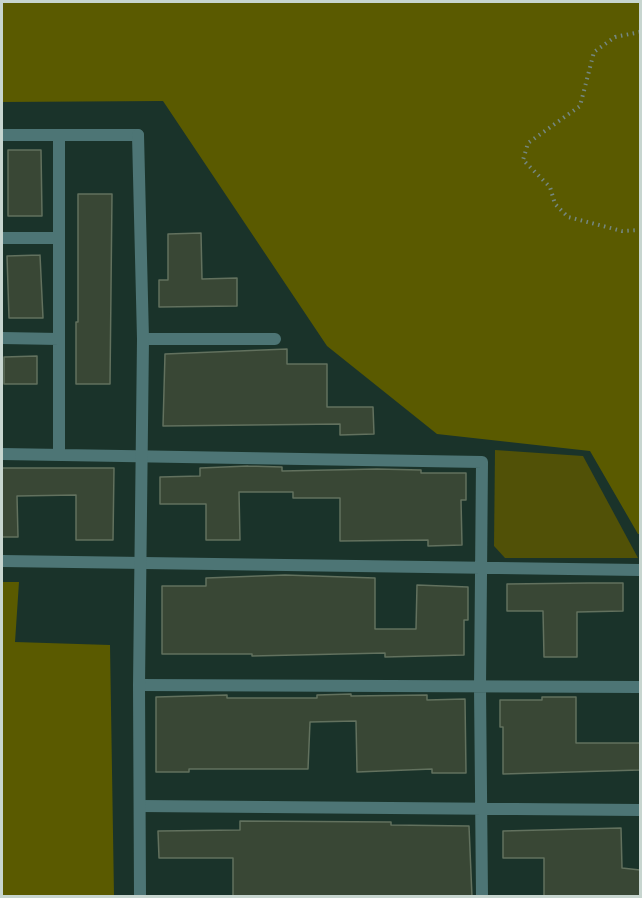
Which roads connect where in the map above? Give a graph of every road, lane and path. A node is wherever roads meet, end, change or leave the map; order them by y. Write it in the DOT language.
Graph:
graph roads {
  1 [pos="640,33"];
  2 [pos="2,135"];
  3 [pos="59,135"];
  4 [pos="640,231"];
  5 [pos="2,238"];
  6 [pos="59,238"];
  7 [pos="2,338"];
  8 [pos="59,339"];
  9 [pos="143,339"];
  10 [pos="275,339"];
  11 [pos="2,454"];
  12 [pos="59,455"];
  13 [pos="142,457"];
  14 [pos="2,561"];
  15 [pos="140,562"];
  16 [pos="482,568"];
  17 [pos="640,570"];
  18 [pos="139,685"];
  19 [pos="480,687"];
  20 [pos="640,687"];
  21 [pos="140,806"];
  22 [pos="482,809"];
  23 [pos="640,810"];
  24 [pos="140,897"];
  25 [pos="482,897"];
  1 -- 4 [label="path"];
  2 -- 3 [label="street"];
  3 -- 6 [label="street"];
  3 -- 9 [label="street"];
  5 -- 6 [label="street"];
  6 -- 8 [label="street"];
  7 -- 8 [label="street"];
  8 -- 12 [label="street"];
  9 -- 10 [label="street"];
  9 -- 13 [label="street"];
  11 -- 12 [label="street"];
  12 -- 13 [label="street"];
  13 -- 15 [label="street"];
  13 -- 16 [label="street"];
  14 -- 15 [label="street"];
  15 -- 16 [label="street"];
  15 -- 18 [label="street"];
  16 -- 17 [label="street"];
  16 -- 19 [label="street"];
  18 -- 19 [label="street"];
  18 -- 21 [label="street"];
  19 -- 20 [label="street"];
  19 -- 22 [label="street"];
  21 -- 22 [label="street"];
  21 -- 24 [label="street"];
  22 -- 23 [label="street"];
  22 -- 25 [label="street"];
}
